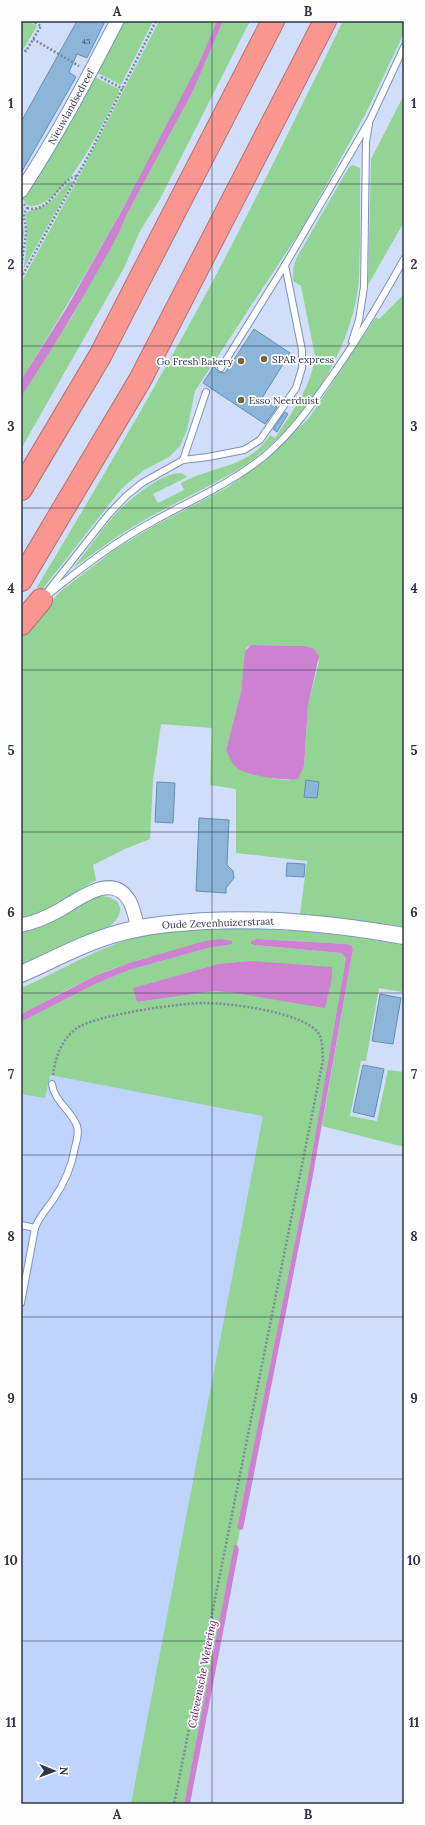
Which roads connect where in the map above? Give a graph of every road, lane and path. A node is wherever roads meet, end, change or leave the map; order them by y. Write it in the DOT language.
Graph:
graph roads {
  1 [pos="32,21"];
  2 [pos="117,21"];
  3 [pos="156,21"];
  4 [pos="273,21"];
  5 [pos="325,21"];
  6 [pos="32,40"];
  7 [pos="404,47"];
  8 [pos="21,48"];
  9 [pos="69,61"];
  10 [pos="108,81"];
  11 [pos="123,89"];
  12 [pos="370,120"];
  13 [pos="77,176"];
  14 [pos="21,191"];
  15 [pos="21,200"];
  16 [pos="27,208"];
  17 [pos="404,259"];
  18 [pos="285,265"];
  19 [pos="22,277"];
  20 [pos="349,350"];
  21 [pos="221,368"];
  22 [pos="206,392"];
  23 [pos="183,460"];
  24 [pos="21,489"];
  25 [pos="21,580"];
  26 [pos="41,600"];
  27 [pos="21,624"];
  28 [pos="21,925"];
  29 [pos="138,929"];
  30 [pos="404,936"];
  31 [pos="21,974"];
  32 [pos="52,1084"];
  33 [pos="21,1225"];
  34 [pos="35,1228"];
  35 [pos="21,1303"];
  36 [pos="174,1804"];
  1 -- 6 [label="path"];
  2 -- 14 [label="street, Nieuwlandsedreef"];
  3 -- 11 [label="path"];
  4 -- 24 [label="highway"];
  5 -- 25 [label="highway"];
  6 -- 8 [label="path"];
  6 -- 9 [label="path"];
  7 -- 12 [label="lane"];
  10 -- 11 [label="path"];
  11 -- 13 [label="path"];
  12 -- 18 [label="lane"];
  12 -- 20 [label="lane"];
  13 -- 16 [label="path"];
  13 -- 19 [label="path"];
  15 -- 16 [label="path"];
  16 -- 19 [label="path"];
  17 -- 20 [label="lane"];
  18 -- 21 [label="lane"];
  18 -- 23 [label="lane"];
  20 -- 26 [label="lane"];
  22 -- 23 [label="lane"];
  23 -- 26 [label="lane"];
  26 -- 27 [label="highway"];
  28 -- 29 [label="street"];
  29 -- 30 [label="street, Oude Zevenhuizerstraat"];
  29 -- 31 [label="street, Oude Zevenhuizerstraat"];
  32 -- 34 [label="lane"];
  32 -- 36 [label="path"];
  33 -- 34 [label="lane"];
  34 -- 35 [label="lane"];
}
